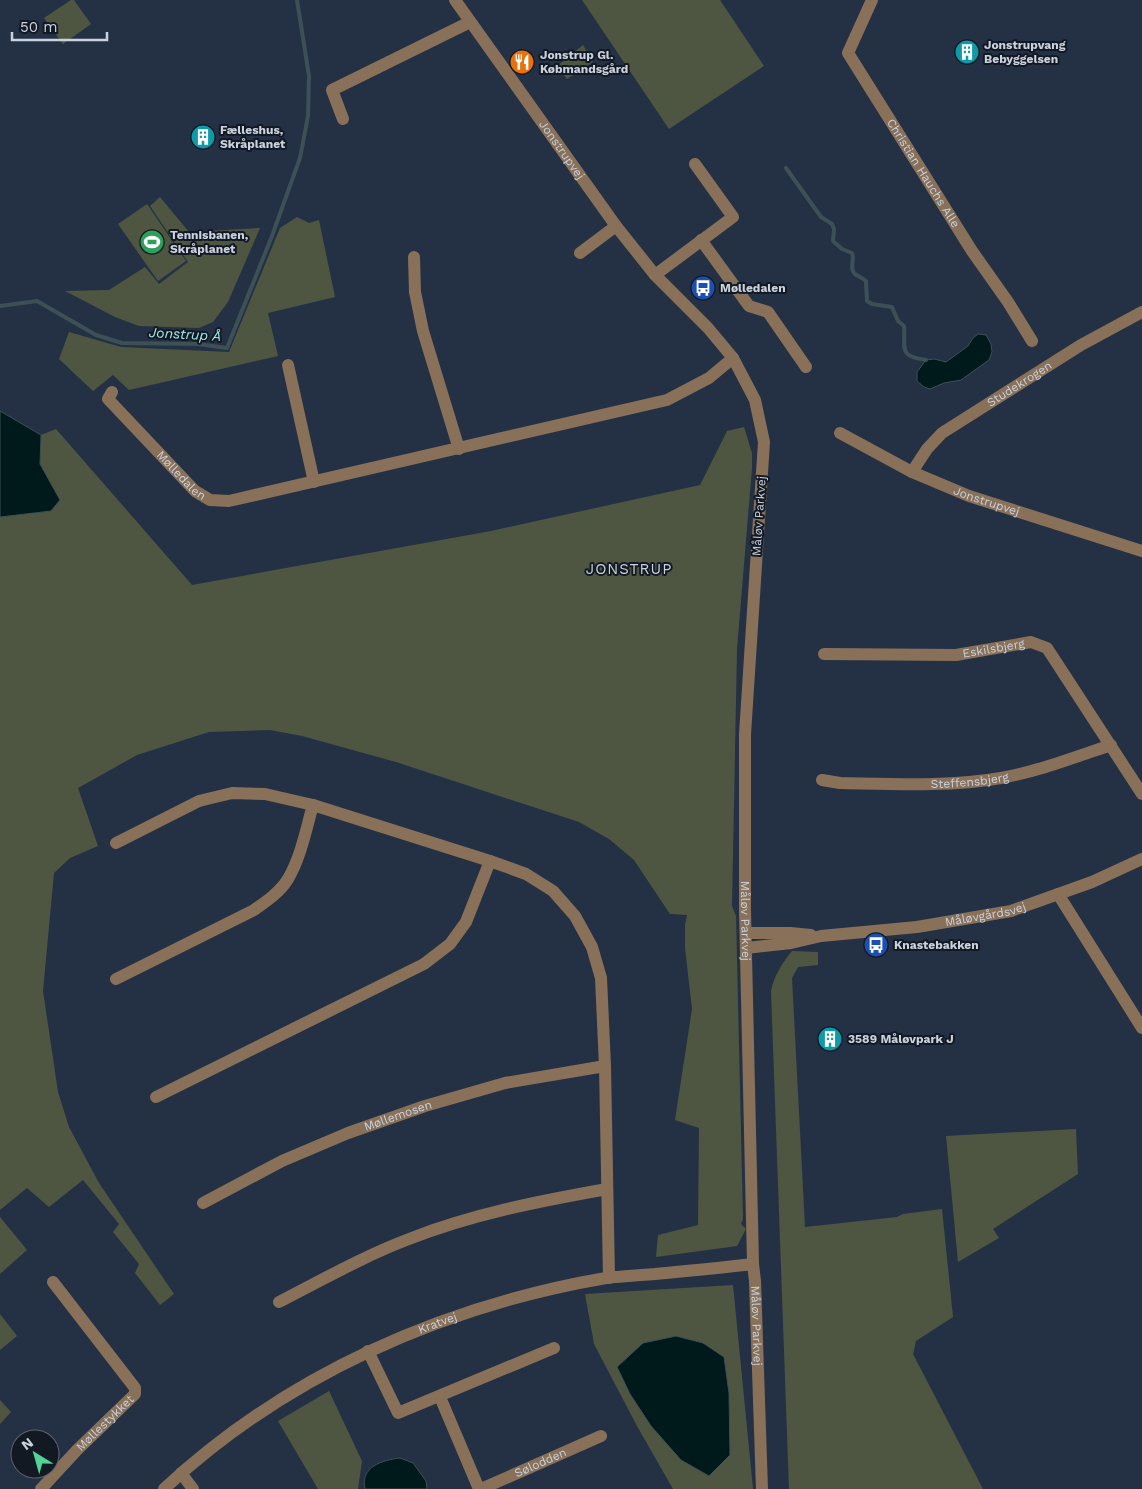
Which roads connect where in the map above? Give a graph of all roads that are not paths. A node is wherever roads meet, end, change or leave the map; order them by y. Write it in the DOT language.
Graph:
graph roads {
  1 [pos="455,0"];
  2 [pos="872,0"];
  3 [pos="470,22"];
  4 [pos="344,119"];
  5 [pos="695,164"];
  6 [pos="616,226"];
  7 [pos="701,240"];
  8 [pos="580,252"];
  9 [pos="414,258"];
  10 [pos="655,275"];
  11 [pos="1142,312"];
  12 [pos="1032,341"];
  13 [pos="733,358"];
  14 [pos="288,365"];
  15 [pos="806,367"];
  16 [pos="112,392"];
  17 [pos="840,433"];
  18 [pos="459,449"];
  19 [pos="912,472"];
  20 [pos="314,482"];
  21 [pos="1142,551"];
  22 [pos="824,654"];
  23 [pos="1111,745"];
  24 [pos="822,780"];
  25 [pos="1142,794"];
  26 [pos="313,805"];
  27 [pos="116,844"];
  28 [pos="1142,859"];
  29 [pos="490,861"];
  30 [pos="1058,894"];
  31 [pos="746,933"];
  32 [pos="821,936"];
  33 [pos="746,948"];
  34 [pos="116,979"];
  35 [pos="1142,1028"];
  36 [pos="605,1066"];
  37 [pos="156,1097"];
  38 [pos="607,1189"];
  39 [pos="203,1203"];
  40 [pos="753,1264"];
  41 [pos="609,1278"];
  42 [pos="53,1282"];
  43 [pos="279,1302"];
  44 [pos="554,1348"];
  45 [pos="368,1351"];
  46 [pos="440,1397"];
  47 [pos="600,1436"];
  48 [pos="181,1473"];
  49 [pos="41,1489"];
  50 [pos="164,1489"];
  51 [pos="193,1489"];
  52 [pos="480,1489"];
  53 [pos="762,1489"];
  1 -- 3 [label="street, Jonstrupvej"];
  2 -- 12 [label="street, Christian Hauchs Alle"];
  3 -- 4 [label="street"];
  3 -- 6 [label="street, Jonstrupvej"];
  5 -- 7 [label="street"];
  6 -- 8 [label="street"];
  6 -- 10 [label="street, Jonstrupvej"];
  7 -- 10 [label="street"];
  7 -- 15 [label="street"];
  9 -- 18 [label="street"];
  10 -- 13 [label="street, Jonstrupvej"];
  11 -- 19 [label="street, Studekrogen"];
  13 -- 18 [label="street, Mølledalen"];
  13 -- 31 [label="street, Måløv Parkvej"];
  14 -- 20 [label="street"];
  16 -- 20 [label="street, Mølledalen"];
  17 -- 19 [label="street, Jonstrupvej"];
  18 -- 20 [label="street, Mølledalen"];
  19 -- 21 [label="street, Jonstrupvej"];
  22 -- 23 [label="street, Eskilsbjerg"];
  23 -- 24 [label="street, Steffensbjerg"];
  23 -- 25 [label="street, Eskilsbjerg"];
  26 -- 27 [label="street"];
  26 -- 29 [label="street"];
  26 -- 34 [label="street"];
  28 -- 30 [label="street, Måløvgårdsvej"];
  29 -- 36 [label="street"];
  29 -- 37 [label="street"];
  30 -- 32 [label="street, Måløvgårdsvej"];
  30 -- 35 [label="street"];
  31 -- 32 [label="street, Måløvgårdsvej"];
  31 -- 33 [label="street, Måløv Parkvej"];
  32 -- 33 [label="street, Måløvgårdsvej"];
  33 -- 40 [label="street, Måløv Parkvej"];
  36 -- 38 [label="street"];
  36 -- 39 [label="street, Møllemosen"];
  38 -- 41 [label="street"];
  38 -- 43 [label="street"];
  40 -- 41 [label="street, Kratvej"];
  40 -- 53 [label="street, Måløv Parkvej"];
  41 -- 45 [label="street, Kratvej"];
  42 -- 49 [label="street, Møllestykket"];
  44 -- 46 [label="street"];
  45 -- 46 [label="street"];
  45 -- 48 [label="street, Kratvej"];
  46 -- 52 [label="street, Sølodden"];
  47 -- 52 [label="street, Sølodden"];
  48 -- 50 [label="street, Kratvej"];
  48 -- 51 [label="street"];
}
